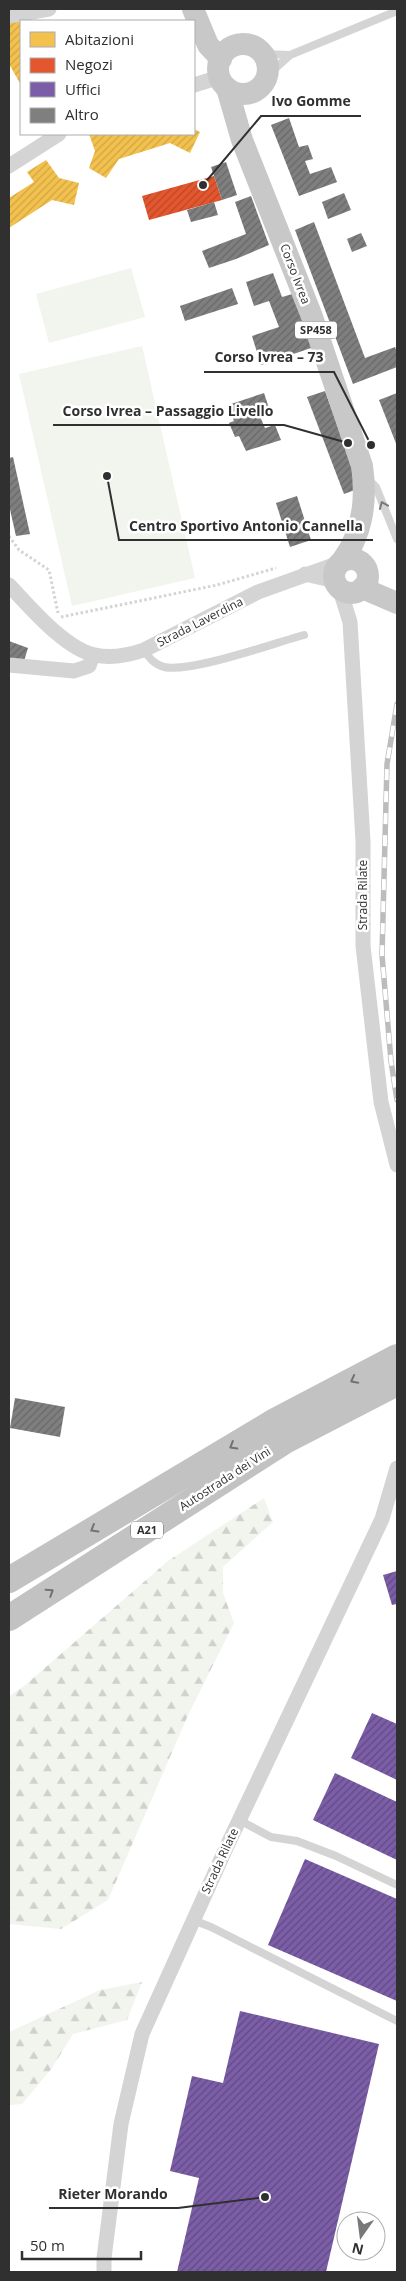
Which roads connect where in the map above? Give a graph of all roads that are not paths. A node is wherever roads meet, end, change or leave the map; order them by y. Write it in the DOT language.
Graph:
graph roads {
  1 [pos="49,9"];
  2 [pos="194,11"];
  3 [pos="397,11"];
  4 [pos="9,16"];
  5 [pos="263,54"];
  6 [pos="290,55"];
  7 [pos="225,67"];
  8 [pos="262,83"];
  9 [pos="195,84"];
  10 [pos="57,135"];
  11 [pos="242,140"];
  12 [pos="9,166"];
  13 [pos="363,476"];
  14 [pos="397,538"];
  15 [pos="350,576"];
  16 [pos="9,585"];
  17 [pos="397,588"];
  18 [pos="397,603"];
  19 [pos="304,635"];
  20 [pos="144,650"];
  21 [pos="93,655"];
  22 [pos="9,665"];
  23 [pos="397,1165"];
  24 [pos="397,1358"];
  25 [pos="397,1383"];
  26 [pos="280,1431"];
  27 [pos="397,1468"];
  28 [pos="9,1580"];
  29 [pos="9,1618"];
  30 [pos="239,1820"];
  31 [pos="397,1885"];
  32 [pos="193,1920"];
  33 [pos="397,2020"];
  34 [pos="104,2272"];
  1 -- 4 [label="street"];
  2 -- 7 [label="main road"];
  3 -- 6 [label="lane"];
  5 -- 6 [label="lane"];
  5 -- 7 [label="main road"];
  5 -- 8 [label="main road"];
  6 -- 8 [label="lane"];
  7 -- 8 [label="main road"];
  7 -- 9 [label="street"];
  7 -- 11 [label="main road, Corso Ivrea / SP458"];
  8 -- 11 [label="main road"];
  10 -- 12 [label="street"];
  11 -- 13 [label="main road, Corso Ivrea / SP458"];
  14 -- 13 [label="lane, one-way"];
  13 -- 15 [label="main road, Corso Ivrea / SP458"];
  15 -- 17 [label="main road"];
  15 -- 18 [label="main road"];
  15 -- 20 [label="street, Strada Laverdina"];
  15 -- 23 [label="street, Strada Rilate"];
  16 -- 21 [label="street, Strada Laverdina"];
  19 -- 20 [label="lane"];
  20 -- 21 [label="street, Strada Laverdina"];
  21 -- 22 [label="street"];
  24 -- 26 [label="highway, Autostrada dei Vini / A21, one-way"];
  25 -- 26 [label="highway, Autostrada dei Vini / A21"];
  26 -- 28 [label="highway, Autostrada dei Vini / A21, one-way"];
  29 -- 26 [label="highway, Autostrada dei Vini / A21, one-way"];
  27 -- 30 [label="street, Strada Rilate"];
  30 -- 31 [label="lane"];
  30 -- 32 [label="street, Strada Rilate"];
  32 -- 33 [label="lane"];
  32 -- 34 [label="street, Strada Rilate"];
}
